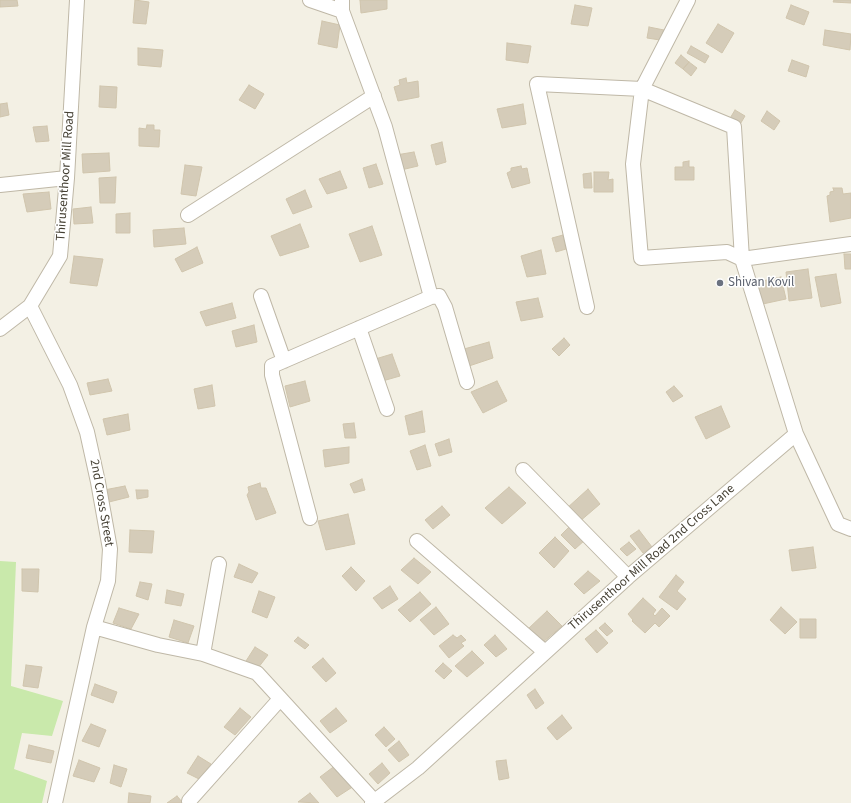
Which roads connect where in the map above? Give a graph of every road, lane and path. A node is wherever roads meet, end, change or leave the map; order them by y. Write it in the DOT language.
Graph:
graph roads {
  1 [pos="78,0"];
  2 [pos="310,0"];
  3 [pos="688,0"];
  4 [pos="342,5"];
  5 [pos="642,89"];
  6 [pos="374,96"];
  7 [pos="67,178"];
  8 [pos="0,185"];
  9 [pos="188,215"];
  10 [pos="851,244"];
  11 [pos="742,259"];
  12 [pos="261,296"];
  13 [pos="431,297"];
  14 [pos="30,306"];
  15 [pos="587,307"];
  16 [pos="359,328"];
  17 [pos="0,329"];
  18 [pos="284,361"];
  19 [pos="468,382"];
  20 [pos="387,408"];
  21 [pos="796,434"];
  22 [pos="523,470"];
  23 [pos="310,518"];
  24 [pos="851,529"];
  25 [pos="417,541"];
  26 [pos="219,564"];
  27 [pos="628,577"];
  28 [pos="94,627"];
  29 [pos="545,652"];
  30 [pos="203,654"];
  31 [pos="280,698"];
  32 [pos="189,801"];
  33 [pos="374,802"];
  34 [pos="55,803"];
  1 -- 7 [label="street, Thirusenthoor Mill Road"];
  2 -- 4 [label="street"];
  3 -- 5 [label="street"];
  4 -- 6 [label="street"];
  5 -- 11 [label="street"];
  5 -- 11 [label="street"];
  5 -- 15 [label="street"];
  6 -- 9 [label="street"];
  6 -- 13 [label="street"];
  7 -- 8 [label="street"];
  7 -- 14 [label="street, Thirusenthoor Mill Road"];
  10 -- 11 [label="street"];
  11 -- 21 [label="street"];
  12 -- 18 [label="street"];
  13 -- 16 [label="street"];
  13 -- 19 [label="street"];
  14 -- 17 [label="street, Thirusenthoor Mill Road"];
  14 -- 28 [label="street, 2nd Cross Street"];
  16 -- 18 [label="street"];
  16 -- 20 [label="street"];
  18 -- 23 [label="street"];
  21 -- 24 [label="street"];
  21 -- 27 [label="street, Thirusenthoor Mill Road 2nd Cross Lane"];
  22 -- 27 [label="street"];
  25 -- 29 [label="street"];
  26 -- 30 [label="street"];
  27 -- 29 [label="street, Thirusenthoor Mill Road 2nd Cross Lane"];
  28 -- 30 [label="street"];
  28 -- 34 [label="street, 2nd Cross Street"];
  29 -- 33 [label="street, Thirusenthoor Mill Road 2nd Cross Lane"];
  30 -- 31 [label="street"];
  31 -- 32 [label="street"];
  31 -- 33 [label="street"];
}
